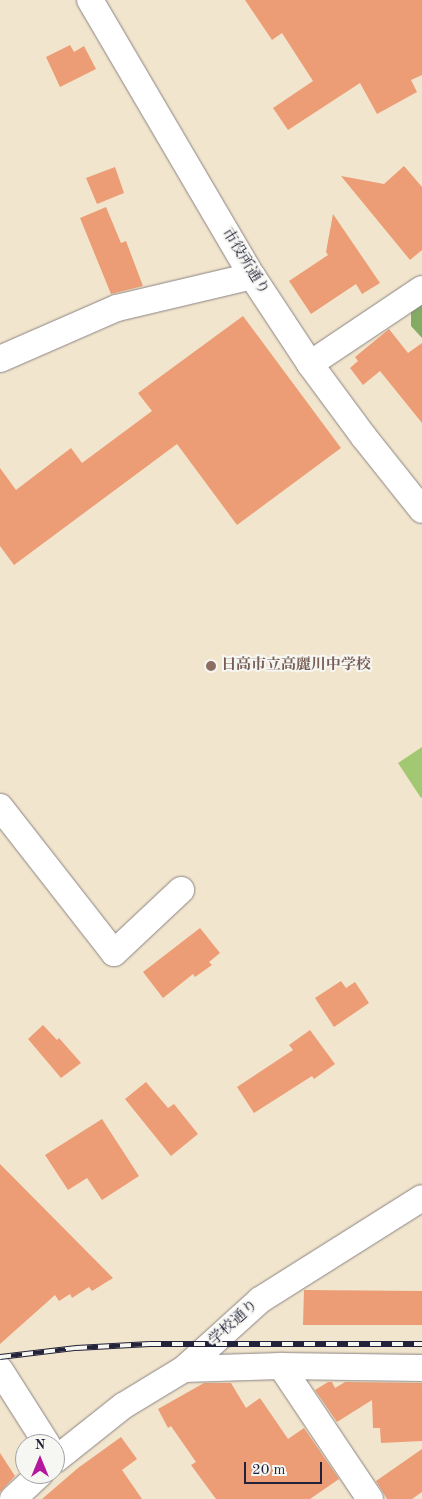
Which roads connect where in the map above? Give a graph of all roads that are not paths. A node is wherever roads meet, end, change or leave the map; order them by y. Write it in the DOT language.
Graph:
graph roads {
  1 [pos="90,0"];
  2 [pos="252,276"];
  3 [pos="422,289"];
  4 [pos="0,359"];
  5 [pos="310,364"];
  6 [pos="422,510"];
  7 [pos="0,808"];
  8 [pos="181,890"];
  9 [pos="422,1198"];
  10 [pos="281,1366"];
  11 [pos="422,1368"];
  12 [pos="184,1369"];
  13 [pos="0,1370"];
  14 [pos="37,1434"];
  15 [pos="65,1449"];
  16 [pos="27,1484"];
  17 [pos="13,1499"];
  18 [pos="370,1499"];
  1 -- 2 [label="street, 市役所通り"];
  2 -- 4 [label="street"];
  2 -- 5 [label="street, 市役所通り"];
  3 -- 5 [label="street"];
  5 -- 6 [label="street, 市役所通り"];
  7 -- 8 [label="street"];
  9 -- 12 [label="street, 学校通り"];
  10 -- 11 [label="street"];
  10 -- 12 [label="street"];
  10 -- 18 [label="street"];
  12 -- 15 [label="street, 学校通り"];
  13 -- 14 [label="street"];
  16 -- 17 [label="street, 学校通り"];
}
